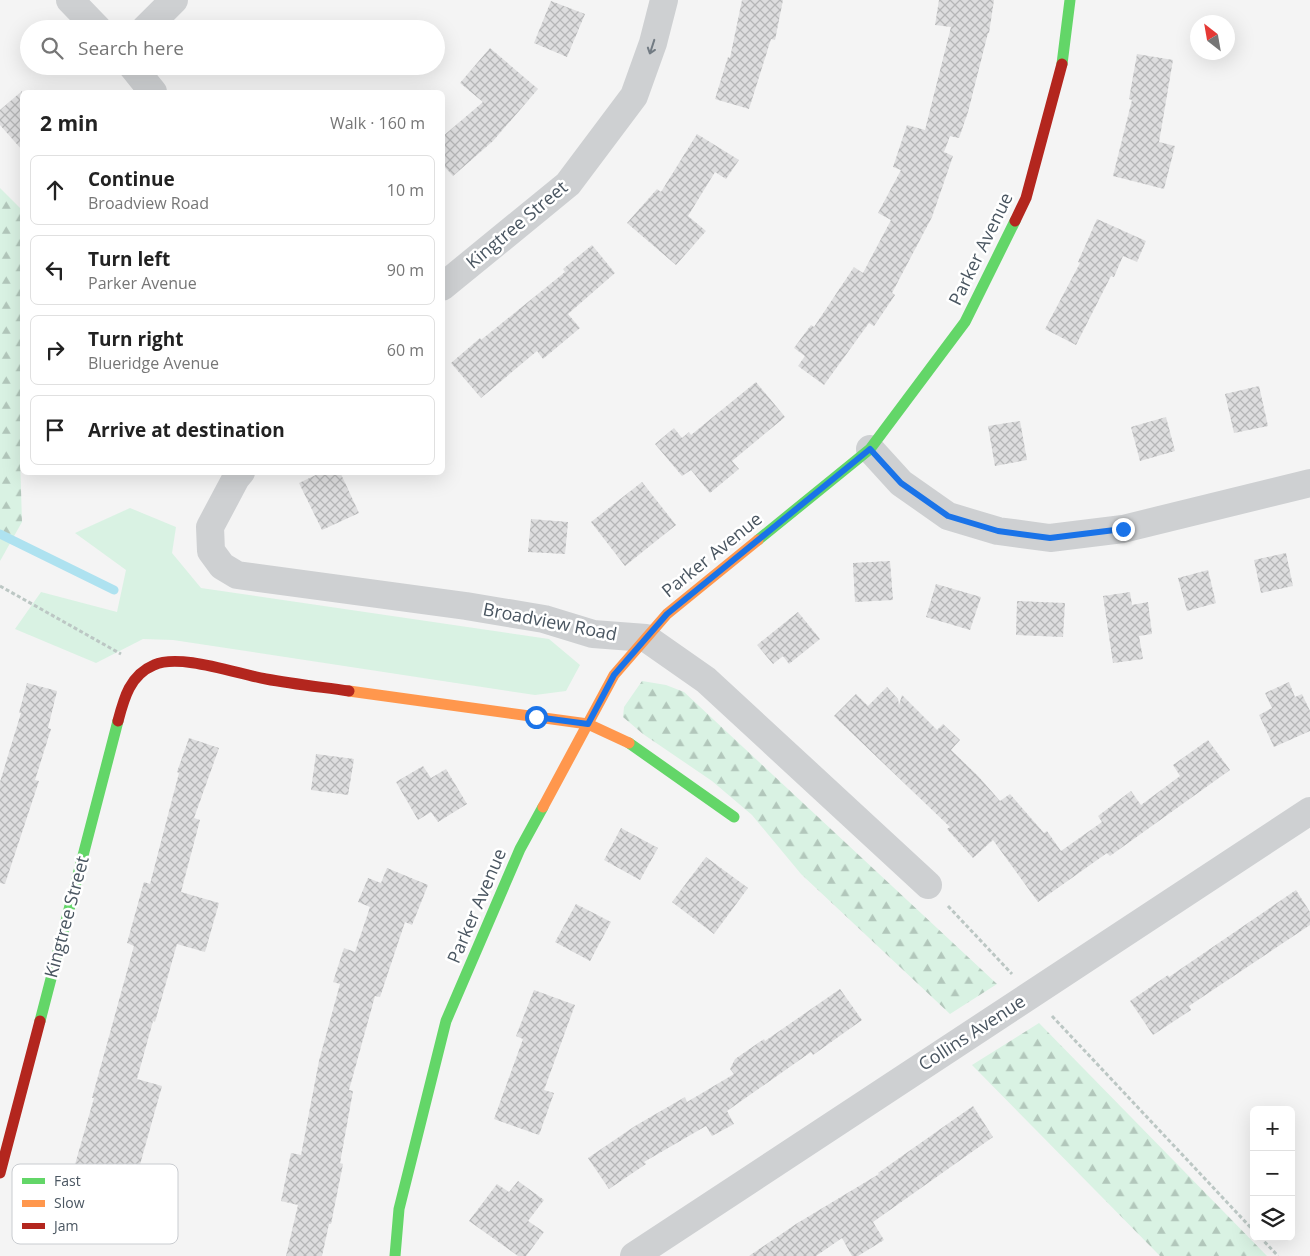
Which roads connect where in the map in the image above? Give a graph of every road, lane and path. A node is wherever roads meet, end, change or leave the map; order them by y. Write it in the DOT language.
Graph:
graph roads {
  1 [pos="70,0"];
  2 [pos="174,0"];
  3 [pos="664,0"];
  4 [pos="1070,0"];
  5 [pos="89,20"];
  6 [pos="154,20"];
  7 [pos="139,75"];
  8 [pos="151,90"];
  9 [pos="445,285"];
  10 [pos="870,449"];
  11 [pos="239,475"];
  12 [pos="1310,483"];
  13 [pos="0,586"];
  14 [pos="646,638"];
  15 [pos="146,668"];
  16 [pos="588,724"];
  17 [pos="1310,811"];
  18 [pos="734,817"];
  19 [pos="928,885"];
  20 [pos="1012,975"];
  21 [pos="1050,1015"];
  22 [pos="0,1173"];
  23 [pos="1250,1227"];
  24 [pos="1264,1241"];
  25 [pos="395,1256"];
  26 [pos="634,1256"];
  27 [pos="1278,1256"];
  1 -- 5 [label="street"];
  2 -- 6 [label="street"];
  3 -- 9 [label="street, Kingtree Street, one-way"];
  4 -- 10 [label="street, Parker Avenue"];
  7 -- 8 [label="street"];
  10 -- 12 [label="street"];
  10 -- 14 [label="street, Parker Avenue"];
  11 -- 14 [label="street, Broadview Road"];
  13 -- 15 [label="path"];
  14 -- 16 [label="street, Parker Avenue"];
  14 -- 19 [label="street"];
  15 -- 16 [label="street"];
  15 -- 22 [label="street, Kingtree Street"];
  16 -- 18 [label="street"];
  16 -- 25 [label="street, Parker Avenue"];
  17 -- 26 [label="street, Collins Avenue"];
  19 -- 20 [label="path"];
  21 -- 23 [label="path"];
  24 -- 27 [label="path"];
}
